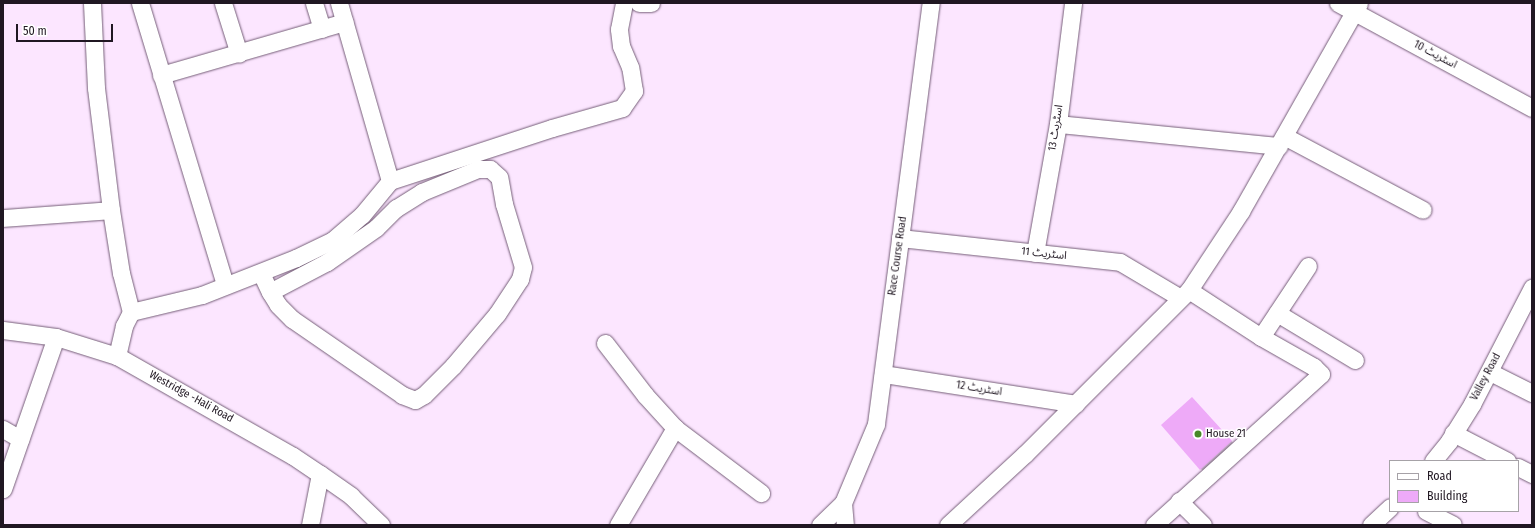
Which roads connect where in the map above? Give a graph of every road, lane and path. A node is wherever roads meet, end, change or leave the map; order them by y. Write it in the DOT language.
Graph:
graph roads {
  1 [pos="92,3"];
  2 [pos="140,3"];
  3 [pos="223,3"];
  4 [pos="314,3"];
  5 [pos="339,3"];
  6 [pos="624,3"];
  7 [pos="639,3"];
  8 [pos="651,3"];
  9 [pos="931,3"];
  10 [pos="1073,3"];
  11 [pos="1338,3"];
  12 [pos="1356,7"];
  13 [pos="345,22"];
  14 [pos="322,29"];
  15 [pos="239,54"];
  16 [pos="161,75"];
  17 [pos="1532,108"];
  18 [pos="1058,124"];
  19 [pos="1282,141"];
  20 [pos="390,181"];
  21 [pos="111,210"];
  22 [pos="1423,210"];
  23 [pos="3,218"];
  24 [pos="900,238"];
  25 [pos="1036,253"];
  26 [pos="1308,266"];
  27 [pos="261,273"];
  28 [pos="225,285"];
  29 [pos="1532,288"];
  30 [pos="270,292"];
  31 [pos="1184,293"];
  32 [pos="131,312"];
  33 [pos="1277,313"];
  34 [pos="3,330"];
  35 [pos="56,337"];
  36 [pos="1261,337"];
  37 [pos="605,343"];
  38 [pos="117,356"];
  39 [pos="1355,360"];
  40 [pos="1490,372"];
  41 [pos="883,374"];
  42 [pos="1532,394"];
  43 [pos="1076,404"];
  44 [pos="675,428"];
  45 [pos="3,429"];
  46 [pos="1454,433"];
  47 [pos="20,439"];
  48 [pos="1434,460"];
  49 [pos="1505,460"];
  50 [pos="1519,468"];
  51 [pos="320,474"];
  52 [pos="1532,474"];
  53 [pos="3,489"];
  54 [pos="761,493"];
  55 [pos="1179,501"];
  56 [pos="843,503"];
  57 [pos="1389,508"];
  58 [pos="1428,512"];
  59 [pos="310,525"];
  60 [pos="381,525"];
  61 [pos="618,525"];
  62 [pos="820,525"];
  63 [pos="845,525"];
  64 [pos="948,525"];
  65 [pos="1154,525"];
  66 [pos="1203,525"];
  67 [pos="1371,525"];
  68 [pos="1453,525"];
  1 -- 21 [label="street"];
  2 -- 16 [label="street"];
  3 -- 15 [label="street"];
  4 -- 14 [label="street"];
  5 -- 13 [label="street"];
  6 -- 20 [label="street"];
  7 -- 8 [label="street"];
  9 -- 24 [label="street, Race Course Road"];
  10 -- 18 [label="street, اسٹریٹ 13"];
  11 -- 12 [label="street, اسٹریٹ 10"];
  12 -- 17 [label="street, اسٹریٹ 10"];
  12 -- 19 [label="street"];
  13 -- 14 [label="street"];
  13 -- 20 [label="street"];
  14 -- 15 [label="street"];
  15 -- 16 [label="street"];
  16 -- 28 [label="street"];
  18 -- 19 [label="street"];
  18 -- 25 [label="street, اسٹریٹ 13"];
  19 -- 22 [label="street"];
  19 -- 31 [label="street"];
  20 -- 27 [label="street"];
  21 -- 23 [label="street"];
  21 -- 32 [label="street"];
  24 -- 25 [label="street, اسٹریٹ 11"];
  24 -- 41 [label="street, Race Course Road"];
  25 -- 31 [label="street, اسٹریٹ 11"];
  26 -- 33 [label="street"];
  27 -- 28 [label="street"];
  27 -- 30 [label="street"];
  28 -- 32 [label="street"];
  29 -- 40 [label="street, Valley Road"];
  30 -- 30 [label="street"];
  31 -- 36 [label="street, اسٹریٹ 11"];
  31 -- 43 [label="street"];
  32 -- 38 [label="street"];
  33 -- 36 [label="street"];
  33 -- 39 [label="street"];
  34 -- 35 [label="street, Westridge -Hali Road"];
  35 -- 38 [label="street, Westridge -Hali Road"];
  35 -- 47 [label="street"];
  36 -- 55 [label="street, اسٹریٹ 11"];
  37 -- 44 [label="street"];
  38 -- 51 [label="street, Westridge -Hali Road"];
  40 -- 42 [label="street"];
  40 -- 46 [label="street, Valley Road"];
  41 -- 43 [label="street, اسٹریٹ 12"];
  41 -- 56 [label="street, Race Course Road"];
  43 -- 64 [label="street"];
  44 -- 54 [label="street"];
  44 -- 61 [label="street"];
  45 -- 47 [label="street"];
  46 -- 48 [label="street, Valley Road"];
  46 -- 49 [label="street"];
  47 -- 53 [label="street"];
  50 -- 52 [label="street"];
  51 -- 59 [label="street"];
  51 -- 60 [label="street, Westridge -Hali Road"];
  55 -- 65 [label="street"];
  55 -- 66 [label="street"];
  56 -- 62 [label="street"];
  56 -- 63 [label="street"];
  57 -- 67 [label="street"];
  58 -- 68 [label="street"];
}
